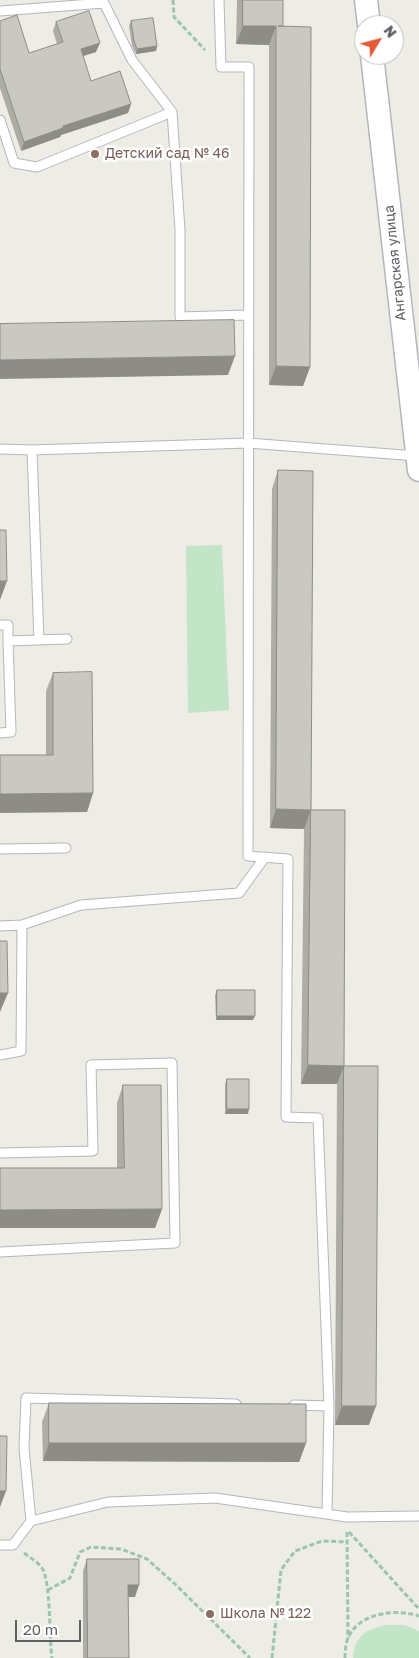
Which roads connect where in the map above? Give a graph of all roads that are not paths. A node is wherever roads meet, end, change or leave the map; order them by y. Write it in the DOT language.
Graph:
graph roads {
  1 [pos="220,0"];
  2 [pos="366,0"];
  3 [pos="0,11"];
  4 [pos="368,15"];
  5 [pos="373,65"];
  6 [pos="172,112"];
  7 [pos="0,120"];
  8 [pos="248,315"];
  9 [pos="248,443"];
  10 [pos="0,449"];
  11 [pos="32,450"];
  12 [pos="418,463"];
  13 [pos="0,625"];
  14 [pos="67,639"];
  15 [pos="39,640"];
  16 [pos="8,641"];
  17 [pos="0,733"];
  18 [pos="66,848"];
  19 [pos="0,849"];
  20 [pos="265,857"];
  21 [pos="22,925"];
  22 [pos="0,926"];
  23 [pos="0,1055"];
  24 [pos="0,1153"];
  25 [pos="0,1252"];
  26 [pos="241,1404"];
  27 [pos="280,1405"];
  28 [pos="329,1406"];
  29 [pos="327,1514"];
  30 [pos="419,1516"];
  31 [pos="31,1521"];
  32 [pos="0,1545"];
  1 -- 8 [label="lane"];
  2 -- 4 [label="street"];
  3 -- 6 [label="lane"];
  5 -- 12 [label="street, Ангарская улица"];
  6 -- 7 [label="lane"];
  6 -- 8 [label="lane"];
  8 -- 9 [label="lane"];
  9 -- 11 [label="lane"];
  9 -- 12 [label="lane"];
  9 -- 20 [label="lane"];
  10 -- 11 [label="lane"];
  11 -- 15 [label="lane"];
  13 -- 16 [label="lane"];
  14 -- 15 [label="lane"];
  15 -- 16 [label="lane"];
  16 -- 17 [label="lane"];
  18 -- 19 [label="lane"];
  20 -- 21 [label="lane"];
  20 -- 28 [label="lane"];
  21 -- 22 [label="lane"];
  21 -- 23 [label="lane"];
  24 -- 25 [label="lane"];
  26 -- 31 [label="lane"];
  27 -- 28 [label="lane"];
  28 -- 29 [label="lane"];
  29 -- 30 [label="lane"];
  29 -- 31 [label="lane"];
  31 -- 32 [label="lane"];
}
